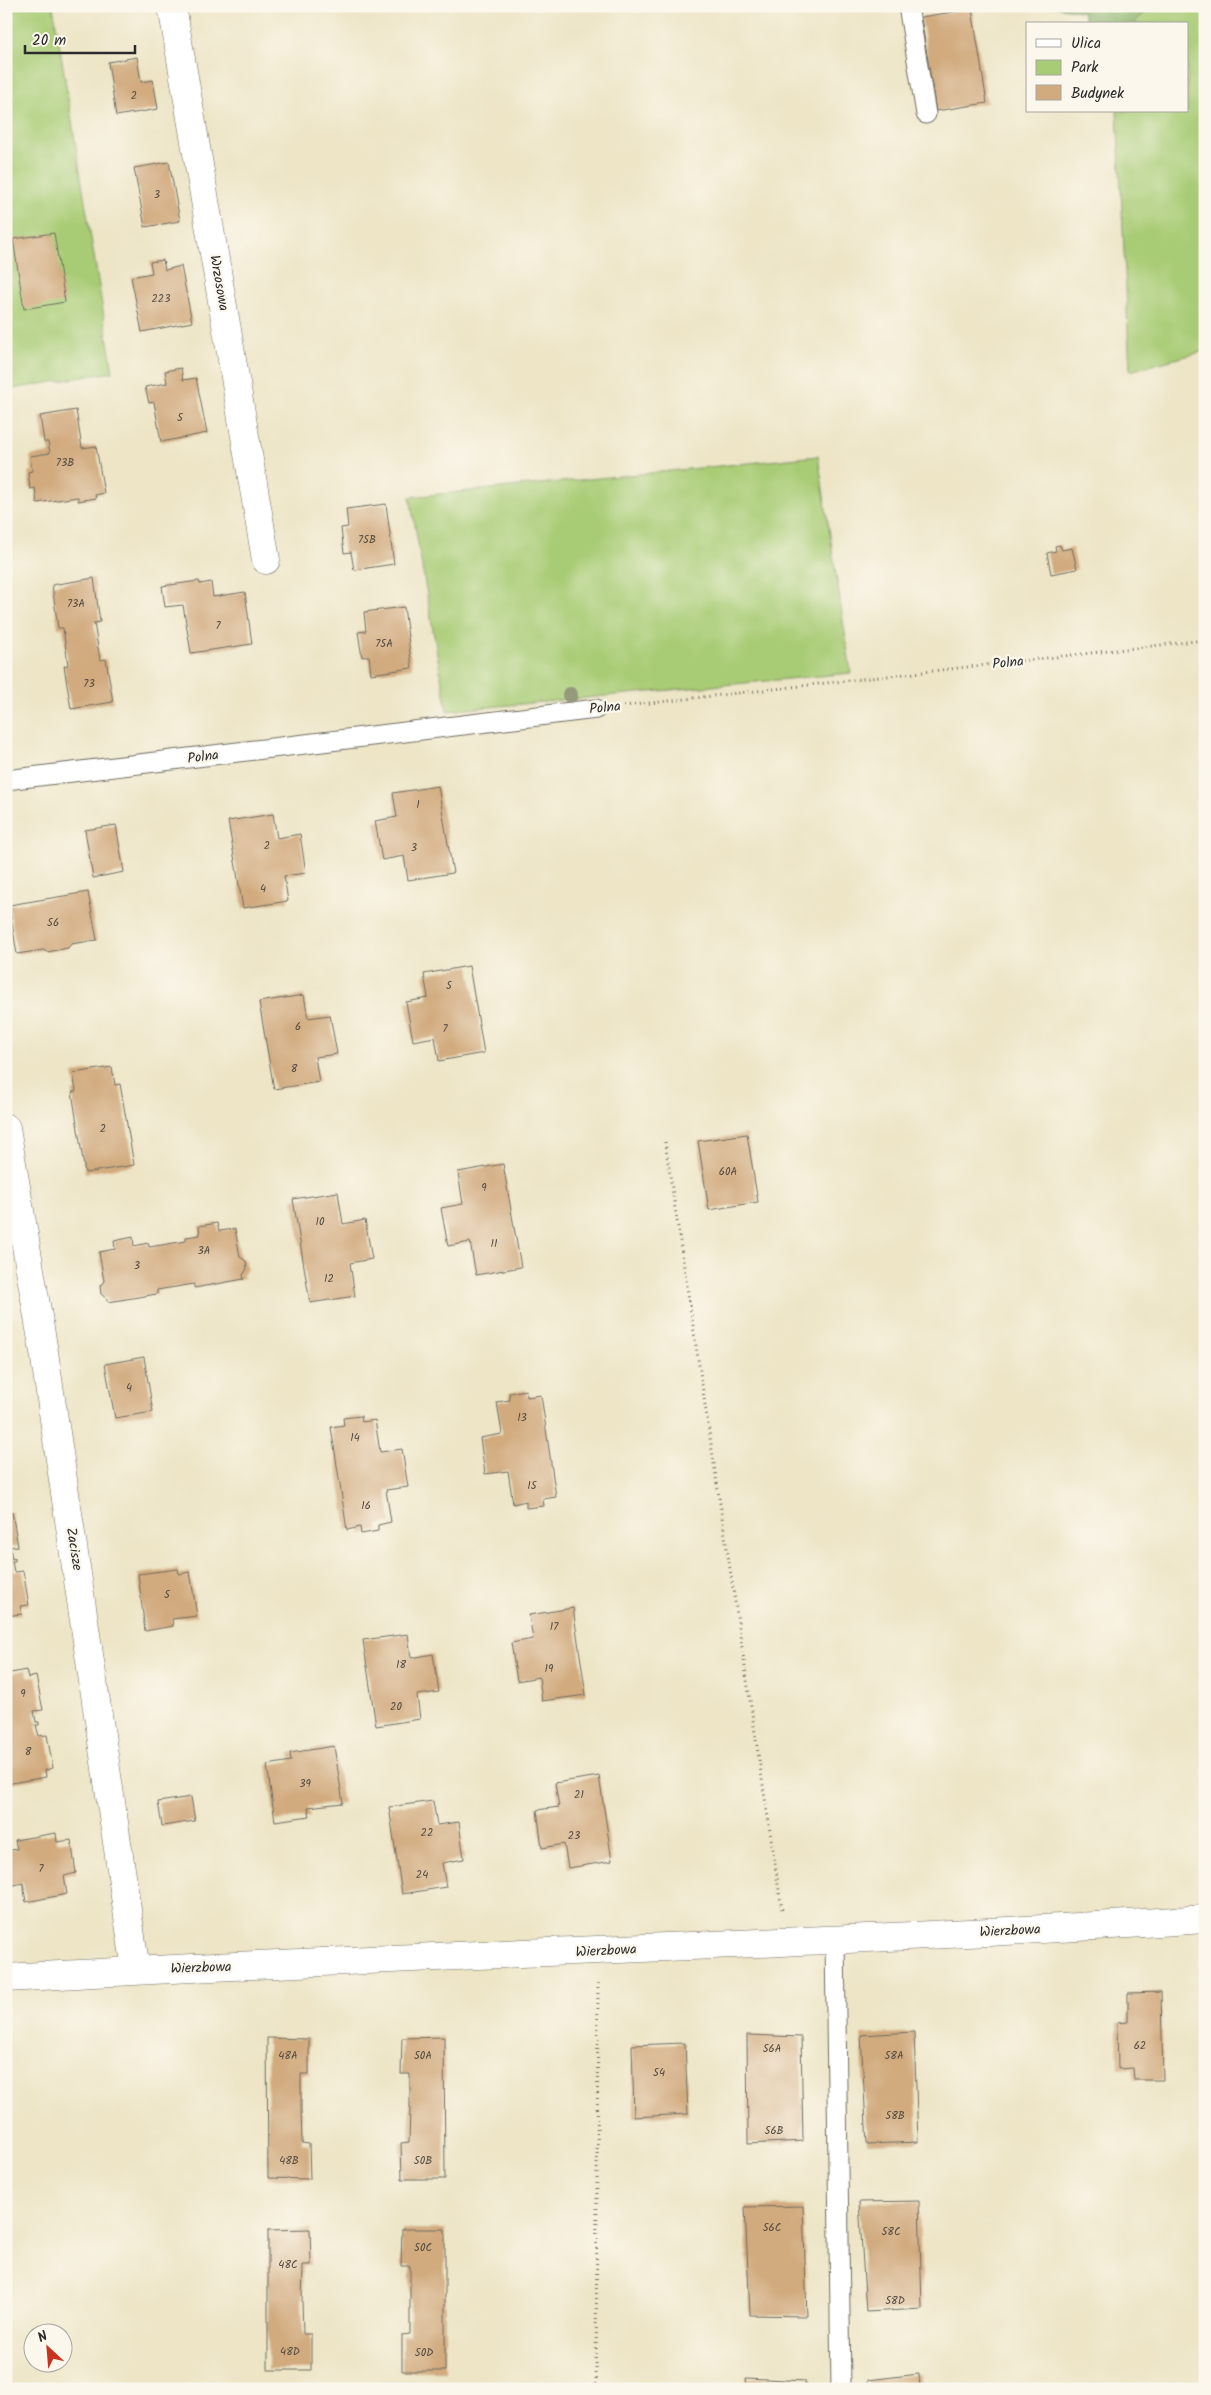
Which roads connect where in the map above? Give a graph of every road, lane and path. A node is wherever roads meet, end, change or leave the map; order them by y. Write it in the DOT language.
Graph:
graph roads {
  1 [pos="172,6"];
  2 [pos="908,6"];
  3 [pos="926,114"];
  4 [pos="266,560"];
  5 [pos="1205,640"];
  6 [pos="596,709"];
  7 [pos="6,780"];
  8 [pos="6,1128"];
  9 [pos="665,1142"];
  10 [pos="1205,1919"];
  11 [pos="835,1940"];
  12 [pos="787,1943"];
  13 [pos="598,1951"];
  14 [pos="136,1970"];
  15 [pos="6,1978"];
  16 [pos="596,2389"];
  17 [pos="841,2389"];
  1 -- 4 [label="street, Wrzosowa"];
  2 -- 3 [label="lane"];
  5 -- 6 [label="path, Polna"];
  6 -- 7 [label="lane, Polna"];
  8 -- 14 [label="street, Zacisze"];
  9 -- 12 [label="path"];
  10 -- 11 [label="street, Wierzbowa"];
  11 -- 12 [label="street, Wierzbowa"];
  11 -- 17 [label="lane"];
  12 -- 13 [label="street, Wierzbowa"];
  13 -- 14 [label="street, Wierzbowa"];
  13 -- 16 [label="path"];
  14 -- 15 [label="street, Wierzbowa"];
}
